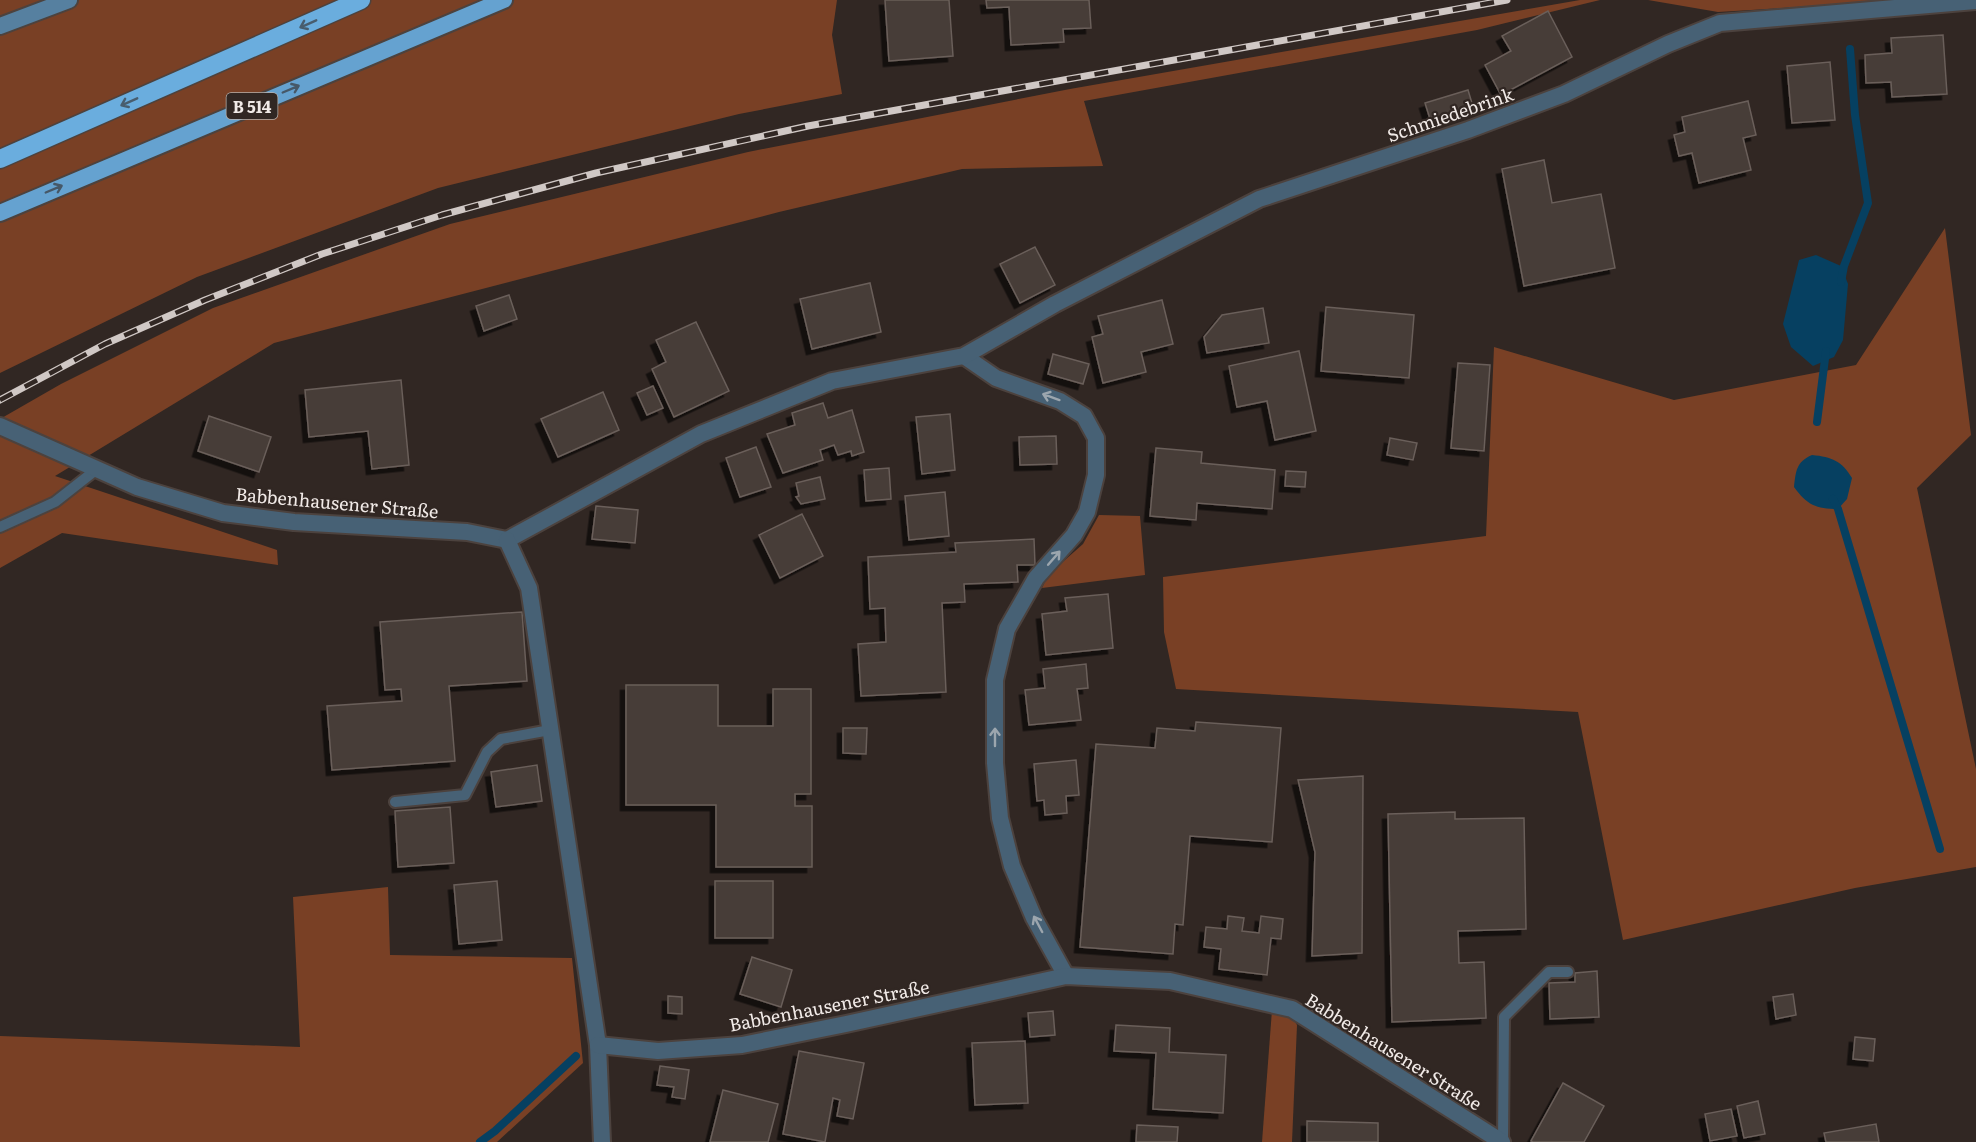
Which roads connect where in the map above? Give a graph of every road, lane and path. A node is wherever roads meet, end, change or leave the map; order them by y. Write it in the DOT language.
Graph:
graph roads {
  1 [pos="69,0"];
  2 [pos="361,0"];
  3 [pos="504,0"];
  4 [pos="1976,1"];
  5 [pos="0,26"];
  6 [pos="0,159"];
  7 [pos="0,213"];
  8 [pos="964,356"];
  9 [pos="0,426"];
  10 [pos="97,469"];
  11 [pos="0,527"];
  12 [pos="507,540"];
  13 [pos="550,730"];
  14 [pos="395,802"];
  15 [pos="1568,972"];
  16 [pos="1066,976"];
  17 [pos="598,1045"];
  18 [pos="602,1142"];
  19 [pos="1502,1142"];
  1 -- 5 [label="main road"];
  2 -- 6 [label="highway, one-way"];
  7 -- 3 [label="highway, B 514, one-way"];
  4 -- 8 [label="street, Schmiedebrink"];
  8 -- 12 [label="street"];
  16 -- 8 [label="street, one-way"];
  9 -- 10 [label="street, Babbenhausener Straße"];
  10 -- 11 [label="lane"];
  10 -- 12 [label="street, Babbenhausener Straße"];
  12 -- 13 [label="street"];
  13 -- 14 [label="lane"];
  13 -- 17 [label="street"];
  15 -- 19 [label="lane"];
  16 -- 17 [label="street, Babbenhausener Straße"];
  16 -- 19 [label="street, Babbenhausener Straße"];
  17 -- 18 [label="street"];
}
